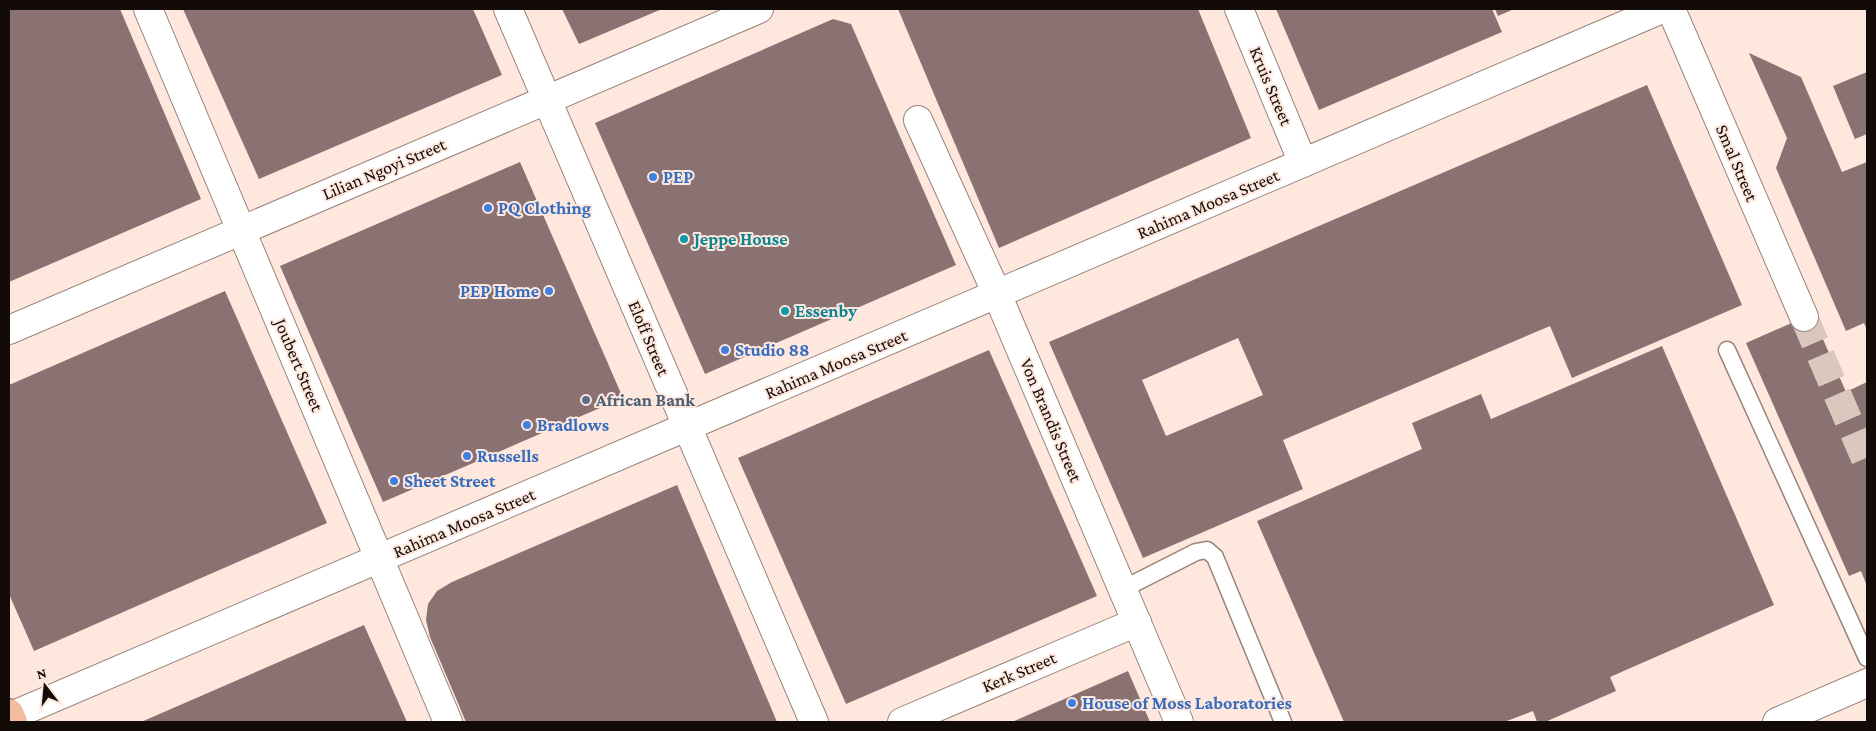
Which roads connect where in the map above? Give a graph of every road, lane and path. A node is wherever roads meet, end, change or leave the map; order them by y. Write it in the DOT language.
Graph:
graph roads {
  1 [pos="148,9"];
  2 [pos="508,9"];
  3 [pos="759,9"];
  4 [pos="1240,9"];
  5 [pos="1662,9"];
  6 [pos="1671,9"];
  7 [pos="547,99"];
  8 [pos="918,120"];
  9 [pos="1304,163"];
  10 [pos="242,230"];
  11 [pos="997,294"];
  12 [pos="1804,317"];
  13 [pos="9,330"];
  14 [pos="1727,350"];
  15 [pos="688,427"];
  16 [pos="380,559"];
  17 [pos="1123,588"];
  18 [pos="1137,622"];
  19 [pos="1867,658"];
  20 [pos="1867,683"];
  21 [pos="10,717"];
  22 [pos="448,722"];
  23 [pos="814,722"];
  24 [pos="902,722"];
  25 [pos="1179,722"];
  26 [pos="1283,722"];
  27 [pos="1777,722"];
  1 -- 10 [label="street, Joubert Street"];
  2 -- 7 [label="street, Eloff Street"];
  3 -- 7 [label="street, Lilian Ngoyi Street"];
  4 -- 9 [label="street, Kruis Street"];
  5 -- 9 [label="street, Rahima Moosa Street"];
  6 -- 12 [label="street, Smal Street"];
  7 -- 10 [label="street, Lilian Ngoyi Street"];
  7 -- 15 [label="street, Eloff Street"];
  8 -- 11 [label="street, Von Brandis Street"];
  9 -- 11 [label="street, Rahima Moosa Street"];
  10 -- 13 [label="street, Lilian Ngoyi Street"];
  10 -- 16 [label="street, Joubert Street"];
  11 -- 15 [label="street, Rahima Moosa Street"];
  11 -- 17 [label="street, Von Brandis Street"];
  14 -- 19 [label="lane"];
  15 -- 16 [label="street, Rahima Moosa Street"];
  15 -- 23 [label="street, Eloff Street"];
  16 -- 21 [label="street, Rahima Moosa Street"];
  16 -- 22 [label="street, Joubert Street"];
  17 -- 18 [label="street, Von Brandis Street"];
  17 -- 26 [label="lane"];
  18 -- 24 [label="street, Kerk Street"];
  18 -- 25 [label="street, Von Brandis Street"];
  20 -- 27 [label="street"];
}
